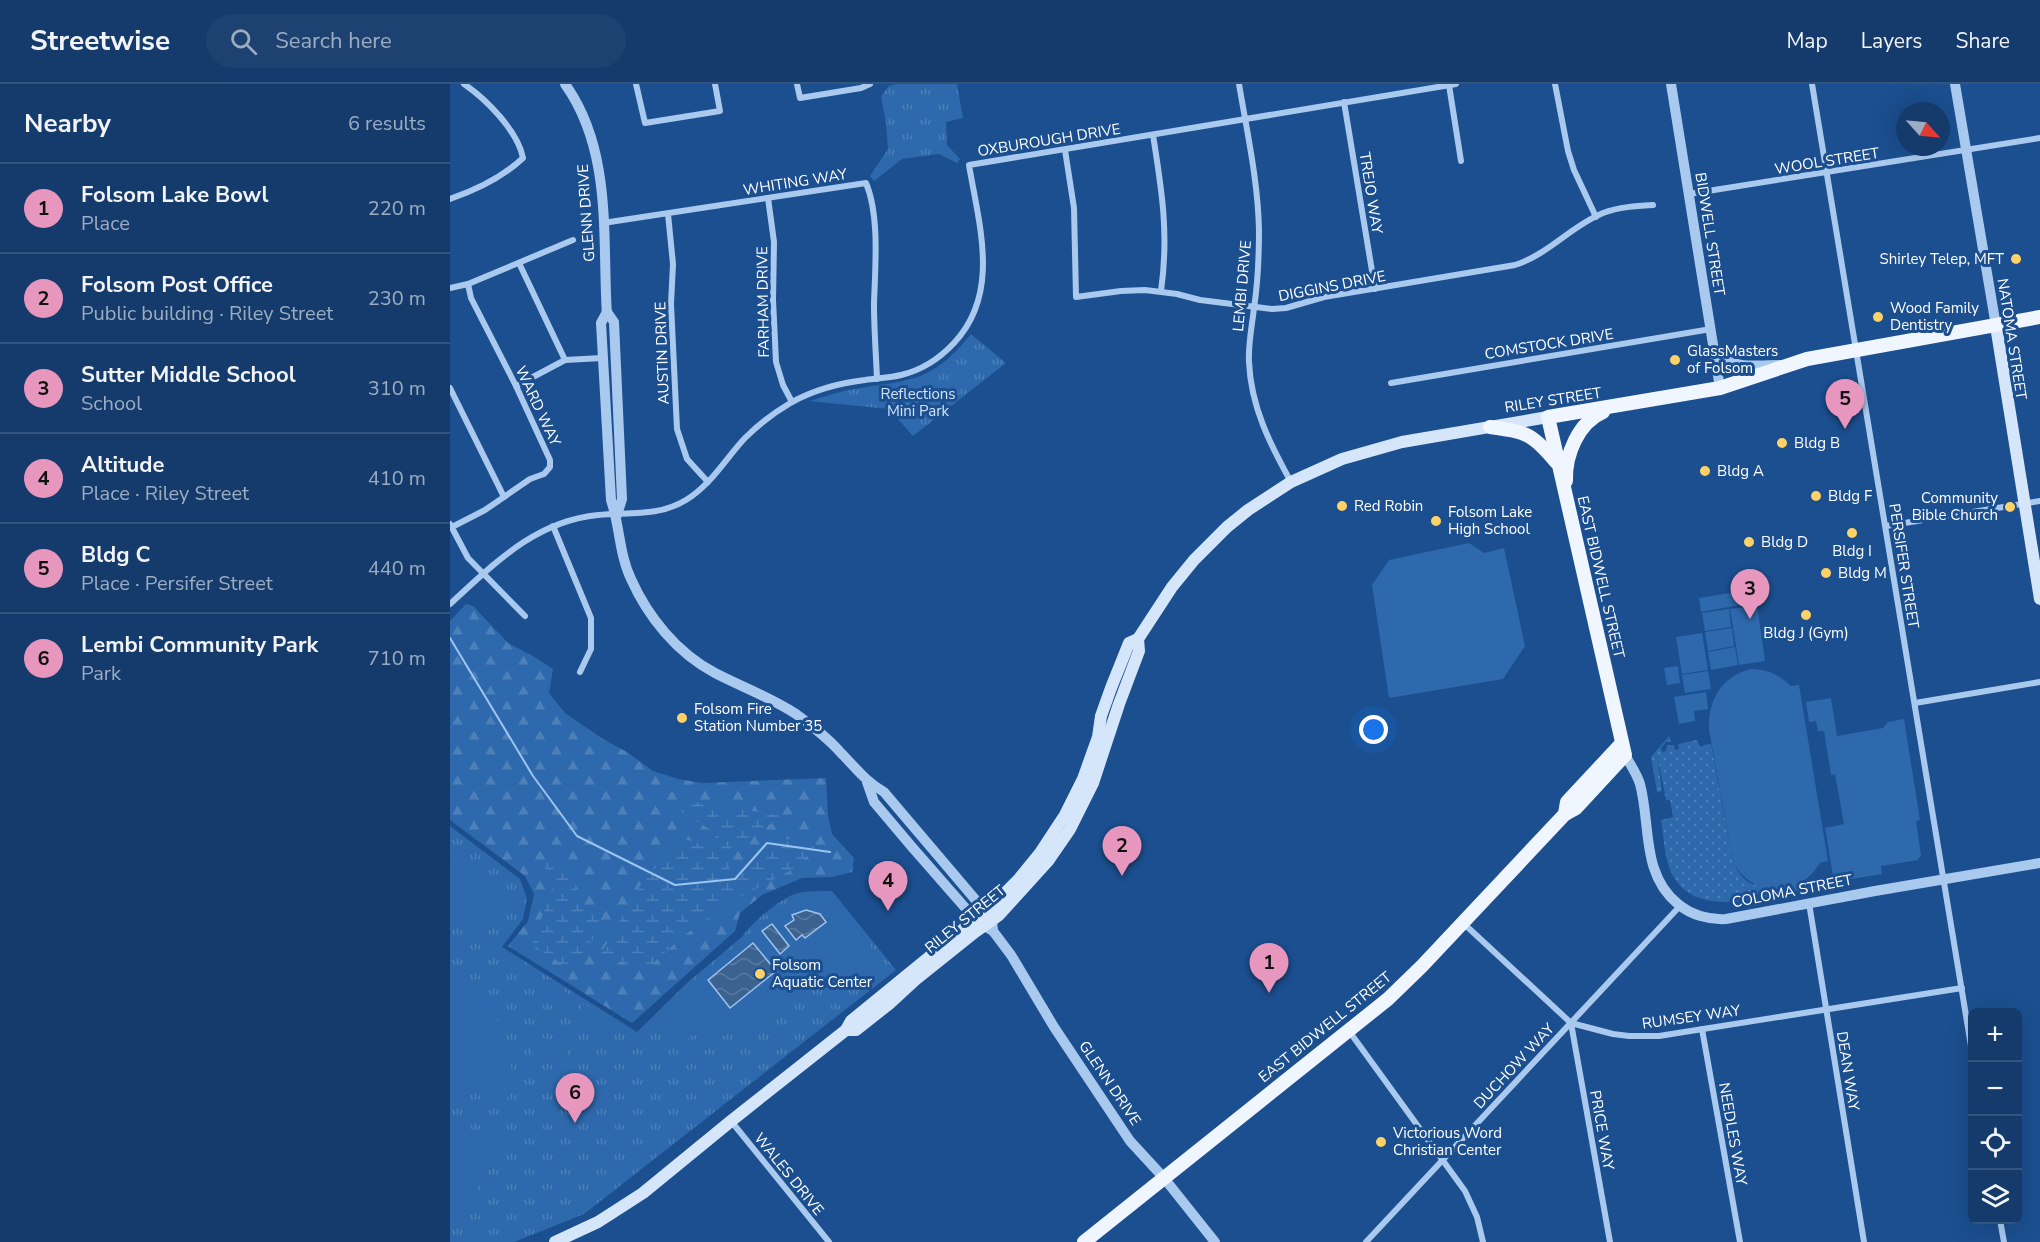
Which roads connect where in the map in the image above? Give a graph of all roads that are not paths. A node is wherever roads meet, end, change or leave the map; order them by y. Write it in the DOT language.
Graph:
graph roads {
  1 [pos="464,84"];
  2 [pos="565,84"];
  3 [pos="636,84"];
  4 [pos="716,84"];
  5 [pos="797,84"];
  6 [pos="870,84"];
  7 [pos="1239,84"];
  8 [pos="1555,84"];
  9 [pos="1671,84"];
  10 [pos="1812,84"];
  11 [pos="1955,84"];
  12 [pos="1452,85"];
  13 [pos="1344,102"];
  14 [pos="1245,118"];
  15 [pos="1154,135"];
  16 [pos="2040,138"];
  17 [pos="1065,150"];
  18 [pos="1966,150"];
  19 [pos="1461,161"];
  20 [pos="1827,173"];
  21 [pos="1689,194"];
  22 [pos="768,198"];
  23 [pos="450,199"];
  24 [pos="1653,205"];
  25 [pos="668,214"];
  26 [pos="1596,217"];
  27 [pos="603,223"];
  28 [pos="573,240"];
  29 [pos="519,263"];
  30 [pos="468,284"];
  31 [pos="450,288"];
  32 [pos="1375,289"];
  33 [pos="1161,291"];
  34 [pos="1254,308"];
  35 [pos="607,312"];
  36 [pos="2040,317"];
  37 [pos="1996,326"];
  38 [pos="1711,330"];
  39 [pos="1858,349"];
  40 [pos="1715,353"];
  41 [pos="602,357"];
  42 [pos="565,360"];
  43 [pos="1788,364"];
  44 [pos="878,379"];
  45 [pos="1391,383"];
  46 [pos="516,386"];
  47 [pos="450,388"];
  48 [pos="1720,388"];
  49 [pos="792,402"];
  50 [pos="1627,404"];
  51 [pos="1548,417"];
  52 [pos="1490,427"];
  53 [pos="1559,465"];
  54 [pos="708,482"];
  55 [pos="1292,482"];
  56 [pos="504,497"];
  57 [pos="2040,501"];
  58 [pos="2024,503"];
  59 [pos="1568,504"];
  60 [pos="617,515"];
  61 [pos="451,526"];
  62 [pos="553,526"];
  63 [pos="1886,526"];
  64 [pos="483,574"];
  65 [pos="2040,598"];
  66 [pos="450,604"];
  67 [pos="525,616"];
  68 [pos="1138,639"];
  69 [pos="1122,660"];
  70 [pos="580,672"];
  71 [pos="2040,682"];
  72 [pos="1915,703"];
  73 [pos="1112,728"];
  74 [pos="1624,749"];
  75 [pos="867,782"];
  76 [pos="874,802"];
  77 [pos="913,828"];
  78 [pos="2040,863"];
  79 [pos="1944,879"];
  80 [pos="1809,903"];
  81 [pos="1680,906"];
  82 [pos="986,921"];
  83 [pos="1462,922"];
  84 [pos="1962,988"];
  85 [pos="1826,1010"];
  86 [pos="1571,1023"];
  87 [pos="1968,1026"];
  88 [pos="1702,1029"];
  89 [pos="1349,1031"];
  90 [pos="731,1121"];
  91 [pos="1443,1160"];
  92 [pos="1164,1178"];
  93 [pos="2001,1224"];
  94 [pos="555,1242"];
  95 [pos="829,1242"];
  96 [pos="1084,1242"];
  97 [pos="1215,1242"];
  98 [pos="1366,1242"];
  99 [pos="1483,1242"];
  100 [pos="1610,1242"];
  101 [pos="1740,1242"];
  102 [pos="1864,1242"];
  103 [pos="2004,1242"];
  1 -- 23 [label="street"];
  2 -- 27 [label="street, GLENN DRIVE"];
  3 -- 4 [label="street"];
  5 -- 6 [label="street"];
  7 -- 14 [label="street, LEMBI DRIVE"];
  8 -- 26 [label="street"];
  9 -- 21 [label="street, BIDWELL STREET"];
  10 -- 20 [label="street, PERSIFER STREET"];
  11 -- 18 [label="street, NATOMA STREET"];
  12 -- 13 [label="street, OXBUROUGH DRIVE"];
  12 -- 19 [label="street"];
  13 -- 14 [label="street, OXBUROUGH DRIVE"];
  13 -- 32 [label="street, TREJO WAY"];
  14 -- 15 [label="street, OXBUROUGH DRIVE"];
  14 -- 34 [label="street, LEMBI DRIVE"];
  15 -- 17 [label="street, OXBUROUGH DRIVE"];
  15 -- 33 [label="street"];
  16 -- 18 [label="street, WOOL STREET"];
  17 -- 33 [label="street, DIGGINS DRIVE"];
  17 -- 44 [label="street, OXBUROUGH DRIVE"];
  18 -- 20 [label="street, WOOL STREET"];
  18 -- 37 [label="street, NATOMA STREET"];
  20 -- 21 [label="street, WOOL STREET"];
  20 -- 39 [label="street, PERSIFER STREET"];
  21 -- 38 [label="street, BIDWELL STREET"];
  22 -- 25 [label="street, WHITING WAY"];
  22 -- 44 [label="street, WHITING WAY"];
  22 -- 49 [label="street, FARHAM DRIVE"];
  24 -- 26 [label="street, DIGGINS DRIVE"];
  25 -- 27 [label="street, WHITING WAY"];
  25 -- 54 [label="street, AUSTIN DRIVE"];
  26 -- 32 [label="street, DIGGINS DRIVE"];
  27 -- 35 [label="street, GLENN DRIVE"];
  28 -- 29 [label="street"];
  29 -- 30 [label="street"];
  29 -- 42 [label="street"];
  30 -- 31 [label="street"];
  30 -- 46 [label="street, WARD WAY"];
  32 -- 34 [label="street, DIGGINS DRIVE"];
  33 -- 34 [label="street, DIGGINS DRIVE"];
  34 -- 55 [label="street, LEMBI DRIVE"];
  35 -- 41 [label="street, GLENN DRIVE"];
  35 -- 60 [label="street, GLENN DRIVE"];
  36 -- 37 [label="main road, RILEY STREET"];
  37 -- 39 [label="main road, RILEY STREET"];
  37 -- 58 [label="main road, NATOMA STREET"];
  38 -- 40 [label="street, BIDWELL STREET"];
  38 -- 45 [label="street, COMSTOCK DRIVE"];
  39 -- 43 [label="main road, RILEY STREET"];
  39 -- 63 [label="street, PERSIFER STREET"];
  40 -- 43 [label="street"];
  40 -- 48 [label="street, BIDWELL STREET"];
  41 -- 42 [label="street"];
  41 -- 60 [label="street, GLENN DRIVE"];
  42 -- 46 [label="street"];
  43 -- 48 [label="main road, RILEY STREET"];
  44 -- 49 [label="street, OXBUROUGH DRIVE"];
  46 -- 56 [label="street, WARD WAY"];
  47 -- 56 [label="street"];
  48 -- 50 [label="main road, RILEY STREET"];
  49 -- 54 [label="street, OXBUROUGH DRIVE"];
  50 -- 51 [label="main road, RILEY STREET"];
  50 -- 59 [label="main road"];
  51 -- 52 [label="main road, RILEY STREET"];
  51 -- 53 [label="main road, EAST BIDWELL STREET"];
  52 -- 53 [label="main road"];
  52 -- 55 [label="main road, RILEY STREET"];
  53 -- 59 [label="main road, EAST BIDWELL STREET"];
  54 -- 60 [label="street, OXBUROUGH DRIVE"];
  55 -- 68 [label="main road, RILEY STREET"];
  56 -- 61 [label="street, WARD WAY"];
  57 -- 58 [label="street"];
  58 -- 63 [label="street"];
  58 -- 65 [label="main road, NATOMA STREET"];
  59 -- 74 [label="main road, EAST BIDWELL STREET"];
  60 -- 62 [label="street, OXBUROUGH DRIVE"];
  60 -- 75 [label="street, GLENN DRIVE"];
  61 -- 64 [label="street"];
  62 -- 64 [label="street, OXBUROUGH DRIVE"];
  62 -- 70 [label="street"];
  63 -- 72 [label="street, PERSIFER STREET"];
  64 -- 66 [label="street, OXBUROUGH DRIVE"];
  64 -- 67 [label="street"];
  68 -- 69 [label="main road, RILEY STREET"];
  68 -- 73 [label="main road, RILEY STREET"];
  69 -- 73 [label="main road"];
  69 -- 82 [label="main road, RILEY STREET"];
  71 -- 72 [label="street"];
  72 -- 79 [label="street, PERSIFER STREET"];
  73 -- 82 [label="main road, RILEY STREET"];
  74 -- 81 [label="street, COLOMA STREET"];
  74 -- 83 [label="main road, EAST BIDWELL STREET"];
  75 -- 76 [label="street, GLENN DRIVE"];
  75 -- 77 [label="street, GLENN DRIVE"];
  76 -- 77 [label="street"];
  76 -- 82 [label="street, GLENN DRIVE"];
  77 -- 82 [label="street, GLENN DRIVE"];
  78 -- 79 [label="street, COLOMA STREET"];
  79 -- 80 [label="street, COLOMA STREET"];
  79 -- 84 [label="street, PERSIFER STREET"];
  80 -- 81 [label="street, COLOMA STREET"];
  80 -- 85 [label="street, DEAN WAY"];
  81 -- 86 [label="street, DUCHOW WAY"];
  82 -- 90 [label="main road, RILEY STREET"];
  82 -- 92 [label="street, GLENN DRIVE"];
  83 -- 86 [label="street, RUMSEY WAY"];
  83 -- 89 [label="main road, EAST BIDWELL STREET"];
  84 -- 85 [label="street, RUMSEY WAY"];
  84 -- 87 [label="street, PERSIFER STREET"];
  85 -- 88 [label="street, RUMSEY WAY"];
  85 -- 102 [label="street, DEAN WAY"];
  86 -- 88 [label="street, RUMSEY WAY"];
  86 -- 91 [label="street, DUCHOW WAY"];
  86 -- 100 [label="street, PRICE WAY"];
  88 -- 101 [label="street, NEEDLES WAY"];
  89 -- 91 [label="street"];
  89 -- 92 [label="main road, EAST BIDWELL STREET"];
  90 -- 94 [label="main road, RILEY STREET"];
  90 -- 95 [label="street, WALES DRIVE"];
  91 -- 98 [label="street, DUCHOW WAY"];
  91 -- 99 [label="street"];
  92 -- 96 [label="main road, EAST BIDWELL STREET"];
  92 -- 97 [label="street, GLENN DRIVE"];
  93 -- 103 [label="street"];
}
